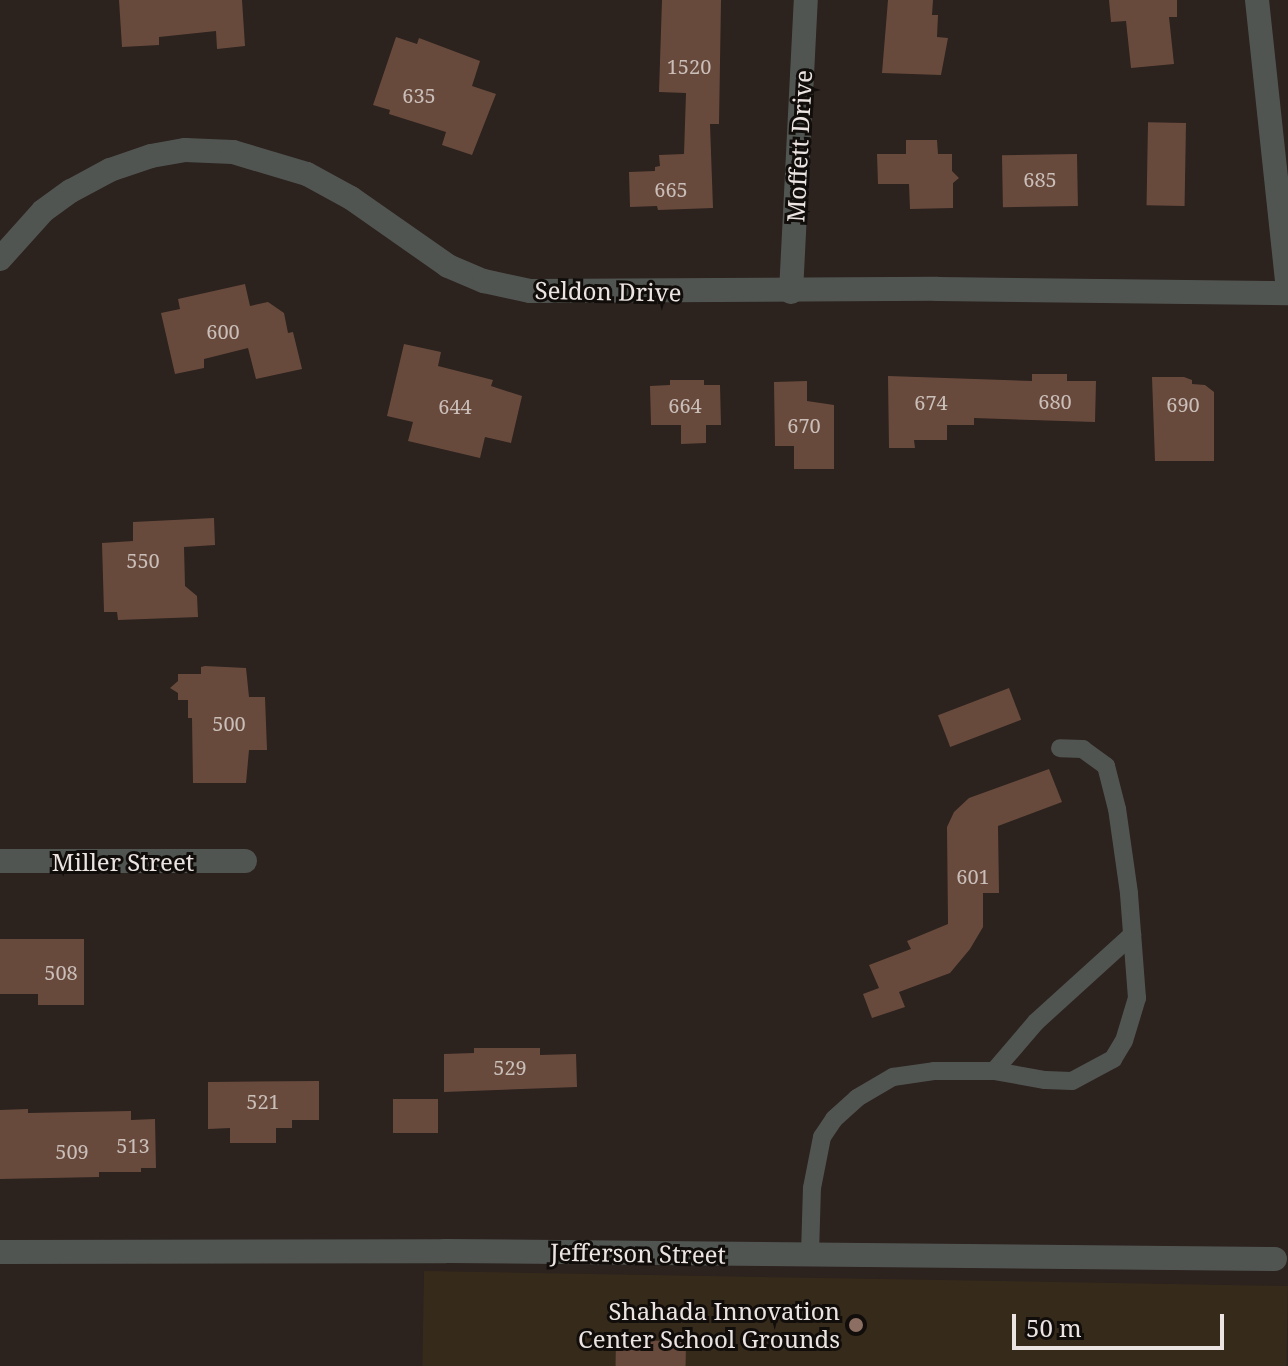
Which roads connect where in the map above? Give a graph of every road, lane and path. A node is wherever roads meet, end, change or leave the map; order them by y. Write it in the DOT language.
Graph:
graph roads {
  1 [pos="806,0"];
  2 [pos="1257,0"];
  3 [pos="0,259"];
  4 [pos="1288,291"];
  5 [pos="791,292"];
  6 [pos="1060,748"];
  7 [pos="0,861"];
  8 [pos="245,861"];
  9 [pos="1132,935"];
  10 [pos="994,1071"];
  11 [pos="0,1252"];
  12 [pos="810,1254"];
  13 [pos="1275,1259"];
  1 -- 5 [label="street, Moffett Drive"];
  2 -- 4 [label="street"];
  3 -- 5 [label="street, Seldon Drive"];
  4 -- 5 [label="street, Seldon Drive"];
  6 -- 9 [label="lane"];
  7 -- 8 [label="street, Miller Street"];
  9 -- 10 [label="lane"];
  9 -- 10 [label="lane"];
  10 -- 12 [label="lane"];
  11 -- 12 [label="street, Jefferson Street"];
  12 -- 13 [label="street, Jefferson Street"];
}
